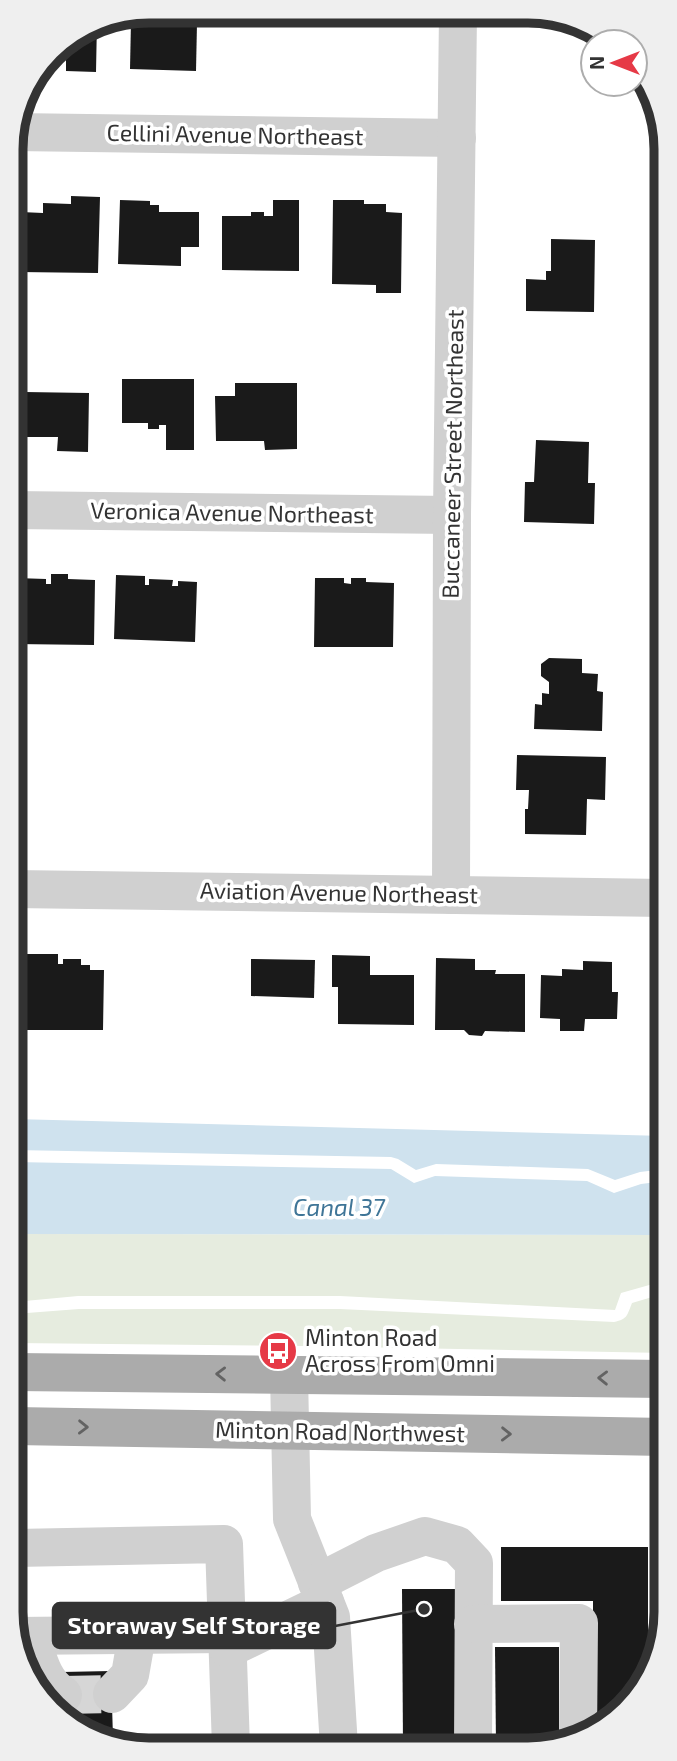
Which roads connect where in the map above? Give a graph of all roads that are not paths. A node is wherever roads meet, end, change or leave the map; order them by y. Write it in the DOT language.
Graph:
graph roads {
  1 [pos="458,23"];
  2 [pos="24,132"];
  3 [pos="457,138"];
  4 [pos="23,510"];
  5 [pos="452,515"];
  6 [pos="23,889"];
  7 [pos="451,895"];
  8 [pos="654,898"];
  9 [pos="23,1372"];
  10 [pos="289,1375"];
  11 [pos="654,1379"];
  12 [pos="23,1426"];
  13 [pos="290,1430"];
  14 [pos="654,1437"];
  15 [pos="23,1548"];
  16 [pos="321,1593"];
  17 [pos="473,1624"];
  18 [pos="137,1635"];
  19 [pos="25,1636"];
  20 [pos="27,1642"];
  21 [pos="227,1642"];
  22 [pos="112,1694"];
  23 [pos="63,1695"];
  24 [pos="578,1728"];
  25 [pos="231,1738"];
  26 [pos="338,1738"];
  27 [pos="473,1738"];
  1 -- 3 [label="street, Buccaneer Street Northeast"];
  2 -- 3 [label="street, Cellini Avenue Northeast"];
  3 -- 5 [label="street, Buccaneer Street Northeast"];
  4 -- 5 [label="street, Veronica Avenue Northeast"];
  5 -- 7 [label="street, Buccaneer Street Northeast"];
  6 -- 7 [label="street, Aviation Avenue Northeast"];
  7 -- 8 [label="street, Aviation Avenue Northeast"];
  10 -- 9 [label="main road, one-way"];
  11 -- 10 [label="main road, one-way"];
  10 -- 13 [label="street"];
  12 -- 13 [label="main road, Minton Road Northwest, one-way"];
  13 -- 14 [label="main road, Minton Road Northwest, one-way"];
  13 -- 16 [label="street"];
  15 -- 21 [label="street"];
  16 -- 17 [label="street"];
  16 -- 21 [label="street"];
  16 -- 26 [label="street"];
  17 -- 24 [label="street"];
  17 -- 27 [label="street"];
  18 -- 19 [label="street"];
  18 -- 21 [label="street"];
  18 -- 22 [label="street"];
  20 -- 23 [label="street"];
  21 -- 25 [label="street"];
}
